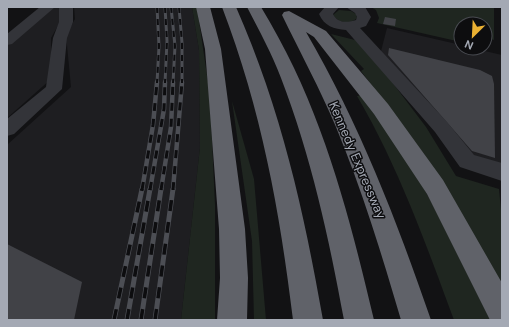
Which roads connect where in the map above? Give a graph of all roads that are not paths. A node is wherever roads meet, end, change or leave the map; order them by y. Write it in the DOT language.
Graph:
graph roads {
  1 [pos="48,7"];
  2 [pos="66,7"];
  3 [pos="203,7"];
  4 [pos="229,7"];
  5 [pos="254,7"];
  6 [pos="332,7"];
  7 [pos="353,7"];
  8 [pos="287,11"];
  9 [pos="350,26"];
  10 [pos="7,41"];
  11 [pos="7,130"];
  12 [pos="502,172"];
  13 [pos="502,312"];
  14 [pos="232,320"];
  15 [pos="308,320"];
  16 [pos="359,320"];
  17 [pos="416,320"];
  1 -- 10 [label="street"];
  2 -- 11 [label="street"];
  3 -- 14 [label="highway"];
  4 -- 15 [label="highway"];
  5 -- 16 [label="highway"];
  6 -- 9 [label="street"];
  7 -- 9 [label="street"];
  8 -- 13 [label="highway"];
  8 -- 17 [label="highway, Kennedy Expressway"];
  9 -- 12 [label="street"];
}
